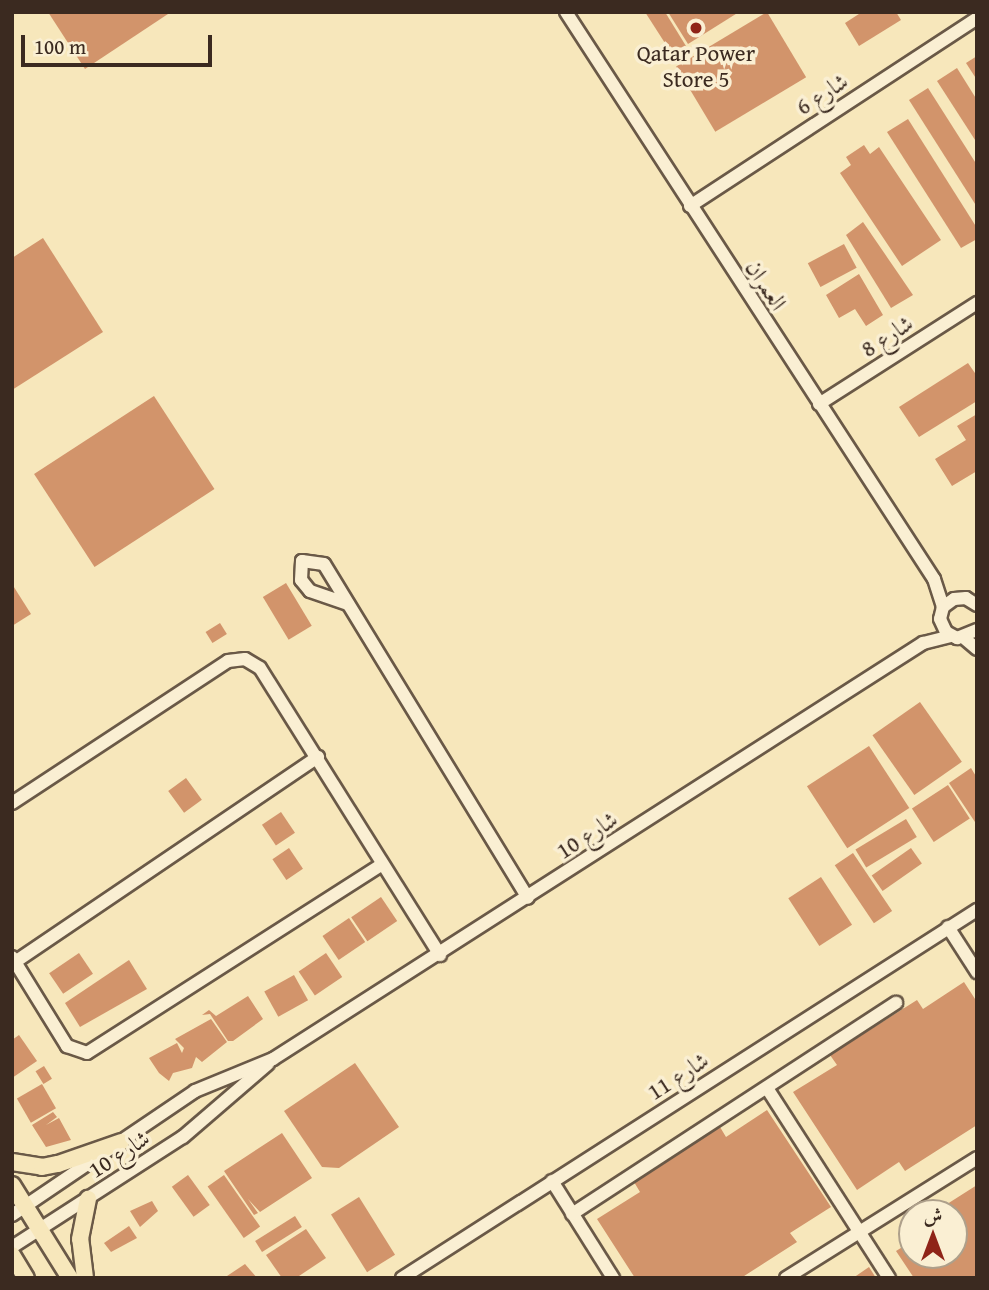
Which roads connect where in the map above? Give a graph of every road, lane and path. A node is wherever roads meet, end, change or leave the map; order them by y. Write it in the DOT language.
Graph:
graph roads {
  1 [pos="566,12"];
  2 [pos="977,18"];
  3 [pos="690,205"];
  4 [pos="977,303"];
  5 [pos="819,404"];
  6 [pos="934,579"];
  7 [pos="971,600"];
  8 [pos="348,604"];
  9 [pos="942,613"];
  10 [pos="977,630"];
  11 [pos="958,637"];
  12 [pos="923,643"];
  13 [pos="977,649"];
  14 [pos="318,757"];
  15 [pos="12,803"];
  16 [pos="382,865"];
  17 [pos="528,898"];
  18 [pos="977,910"];
  19 [pos="948,927"];
  20 [pos="440,955"];
  21 [pos="14,959"];
  22 [pos="977,972"];
  23 [pos="896,1003"];
  24 [pos="273,1059"];
  25 [pos="767,1088"];
  26 [pos="121,1142"];
  27 [pos="977,1158"];
  28 [pos="12,1162"];
  29 [pos="552,1181"];
  30 [pos="12,1185"];
  31 [pos="88,1199"];
  32 [pos="19,1210"];
  33 [pos="572,1214"];
  34 [pos="40,1230"];
  35 [pos="858,1232"];
  36 [pos="12,1247"];
  37 [pos="12,1255"];
  38 [pos="26,1278"];
  39 [pos="70,1278"];
  40 [pos="85,1278"];
  41 [pos="402,1278"];
  42 [pos="613,1278"];
  43 [pos="786,1278"];
  44 [pos="889,1278"];
  1 -- 3 [label="street, العمران"];
  2 -- 3 [label="street, شارع 6"];
  3 -- 5 [label="street, العمران"];
  4 -- 5 [label="street, شارع 8"];
  5 -- 6 [label="street, العمران"];
  6 -- 7 [label="street, العمران"];
  6 -- 9 [label="street, العمران"];
  7 -- 9 [label="street"];
  8 -- 17 [label="street"];
  9 -- 11 [label="street, العمران"];
  9 -- 12 [label="street, شارع 10"];
  10 -- 11 [label="street, شارع 10"];
  11 -- 12 [label="street, شارع 10"];
  11 -- 13 [label="street"];
  12 -- 17 [label="street, شارع 10"];
  14 -- 15 [label="street"];
  14 -- 16 [label="street"];
  14 -- 21 [label="street"];
  16 -- 20 [label="street"];
  16 -- 21 [label="street"];
  17 -- 20 [label="street, شارع 10"];
  18 -- 19 [label="street, شارع 11"];
  19 -- 22 [label="street"];
  19 -- 29 [label="street, شارع 11"];
  20 -- 24 [label="street, شارع 10"];
  23 -- 25 [label="street"];
  24 -- 26 [label="street, شارع 10"];
  24 -- 31 [label="street, شارع 10"];
  25 -- 33 [label="street"];
  25 -- 35 [label="street"];
  26 -- 28 [label="main road"];
  26 -- 32 [label="street, شارع 10"];
  27 -- 35 [label="street"];
  29 -- 33 [label="street"];
  29 -- 41 [label="street, شارع 11"];
  30 -- 32 [label="main road"];
  31 -- 34 [label="street, شارع 10"];
  31 -- 40 [label="main road"];
  32 -- 34 [label="main road"];
  33 -- 42 [label="street"];
  34 -- 36 [label="street, شارع 10"];
  34 -- 39 [label="main road"];
  35 -- 43 [label="street"];
  35 -- 44 [label="street"];
  37 -- 38 [label="main road"];
}
